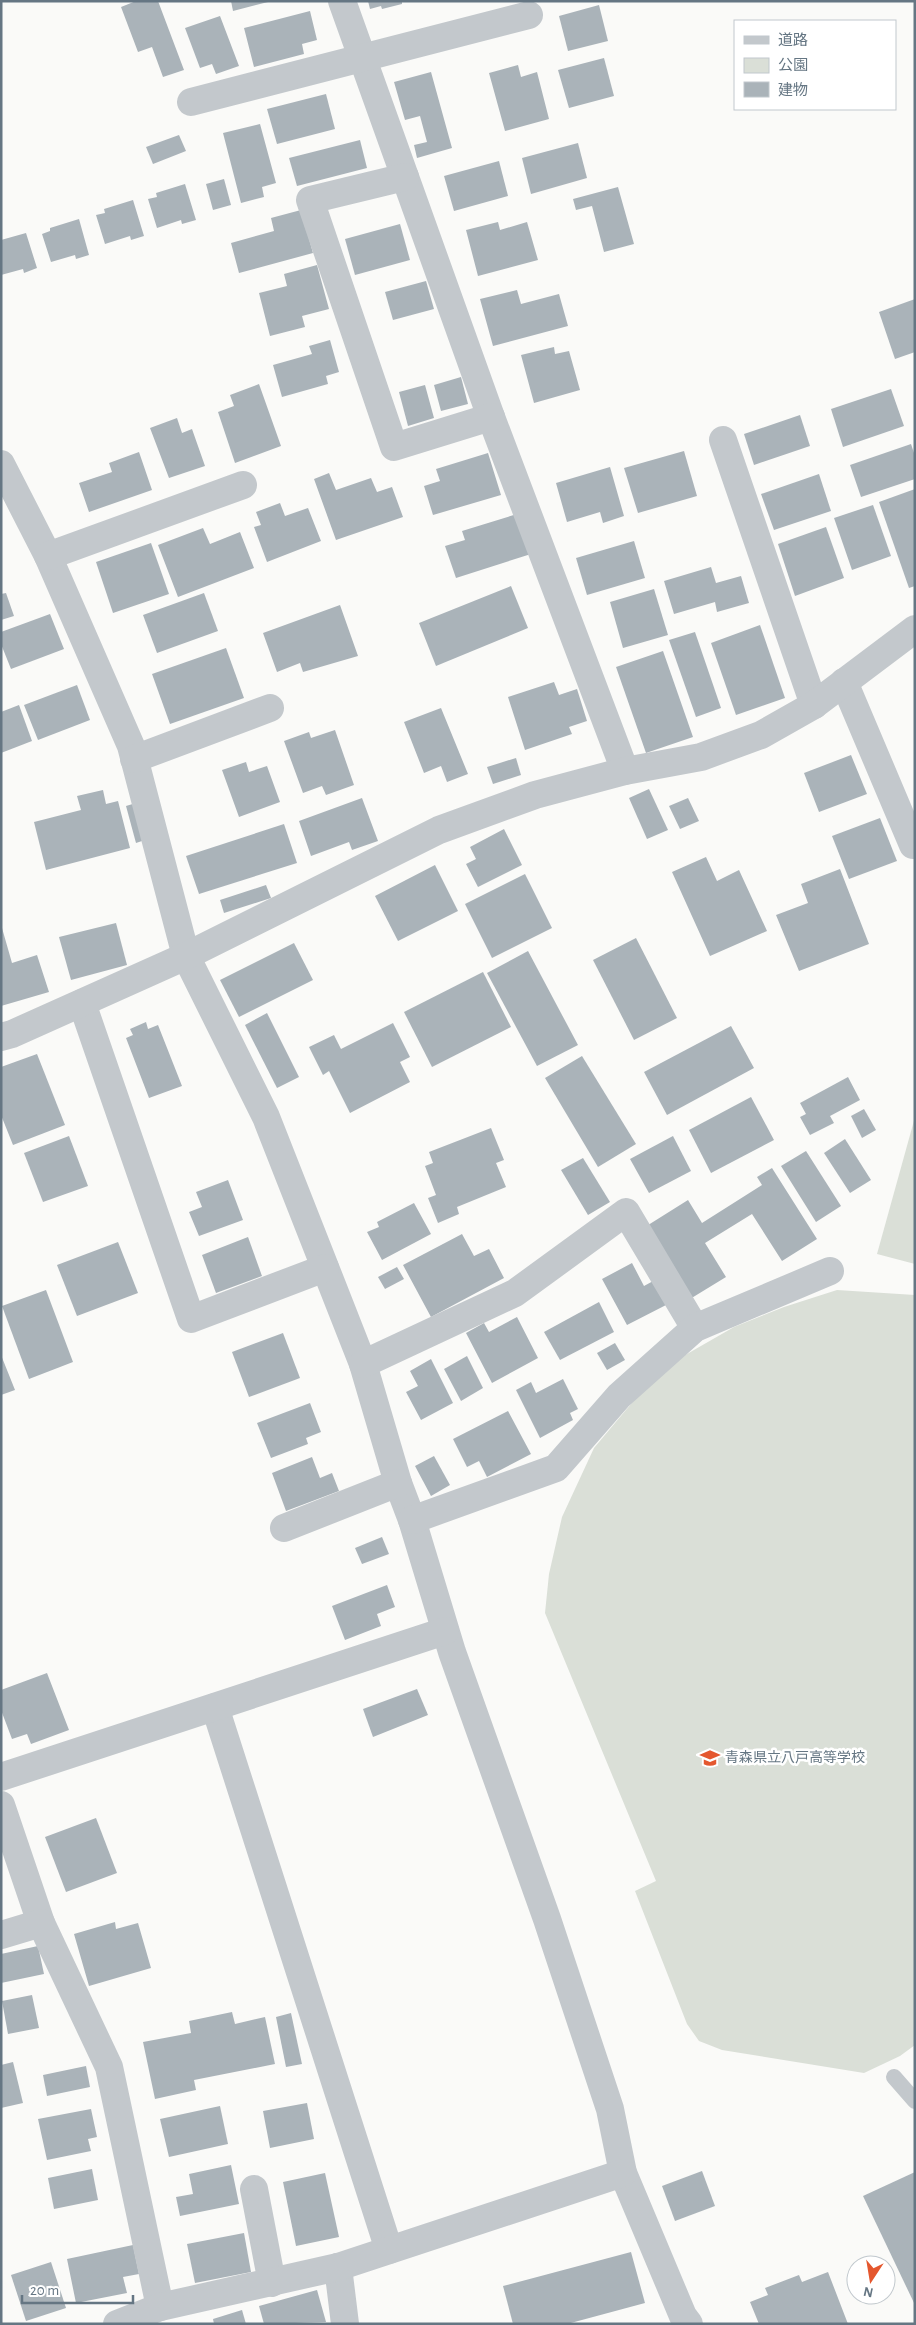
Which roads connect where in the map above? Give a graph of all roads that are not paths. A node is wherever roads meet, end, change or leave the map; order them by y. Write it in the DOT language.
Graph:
graph roads {
  1 [pos="342,1"];
  2 [pos="529,15"];
  3 [pos="362,58"];
  4 [pos="191,102"];
  5 [pos="405,177"];
  6 [pos="491,417"];
  7 [pos="724,440"];
  8 [pos="1,464"];
  9 [pos="243,485"];
  10 [pos="48,556"];
  11 [pos="915,629"];
  12 [pos="844,682"];
  13 [pos="814,705"];
  14 [pos="270,708"];
  15 [pos="134,759"];
  16 [pos="625,771"];
  17 [pos="913,845"];
  18 [pos="186,956"];
  19 [pos="82,1003"];
  20 [pos="1,1037"];
  21 [pos="325,1268"];
  22 [pos="830,1271"];
  23 [pos="695,1328"];
  24 [pos="363,1364"];
  25 [pos="398,1483"];
  26 [pos="412,1520"];
  27 [pos="284,1528"];
  28 [pos="445,1631"];
  29 [pos="215,1707"];
  30 [pos="1,1777"];
  31 [pos="1,1805"];
  32 [pos="41,1923"];
  33 [pos="1,1935"];
  34 [pos="894,2077"];
  35 [pos="915,2101"];
  36 [pos="623,2173"];
  37 [pos="254,2189"];
  38 [pos="389,2250"];
  39 [pos="338,2267"];
  40 [pos="272,2282"];
  41 [pos="160,2307"];
  42 [pos="117,2324"];
  43 [pos="345,2324"];
  44 [pos="689,2324"];
  1 -- 3 [label="street"];
  2 -- 3 [label="street"];
  3 -- 4 [label="street"];
  3 -- 5 [label="street"];
  5 -- 6 [label="street"];
  5 -- 6 [label="street"];
  6 -- 16 [label="street"];
  7 -- 13 [label="street"];
  8 -- 10 [label="street"];
  9 -- 10 [label="street"];
  10 -- 15 [label="street"];
  11 -- 12 [label="street"];
  12 -- 13 [label="street"];
  12 -- 17 [label="street"];
  13 -- 16 [label="street"];
  14 -- 15 [label="street"];
  15 -- 18 [label="street"];
  16 -- 18 [label="street"];
  18 -- 19 [label="street"];
  18 -- 21 [label="street"];
  19 -- 20 [label="street"];
  19 -- 21 [label="street"];
  21 -- 24 [label="street"];
  22 -- 23 [label="street"];
  23 -- 24 [label="street"];
  23 -- 26 [label="street"];
  24 -- 25 [label="street"];
  25 -- 26 [label="street"];
  25 -- 27 [label="street"];
  26 -- 28 [label="street"];
  28 -- 29 [label="street"];
  28 -- 36 [label="street"];
  29 -- 30 [label="street"];
  29 -- 38 [label="street"];
  31 -- 32 [label="street"];
  32 -- 33 [label="street"];
  32 -- 41 [label="street"];
  34 -- 35 [label="lane"];
  36 -- 38 [label="street"];
  36 -- 44 [label="street"];
  37 -- 40 [label="street"];
  38 -- 39 [label="street"];
  39 -- 40 [label="street"];
  39 -- 43 [label="street"];
  40 -- 41 [label="street"];
  41 -- 42 [label="street"];
}
